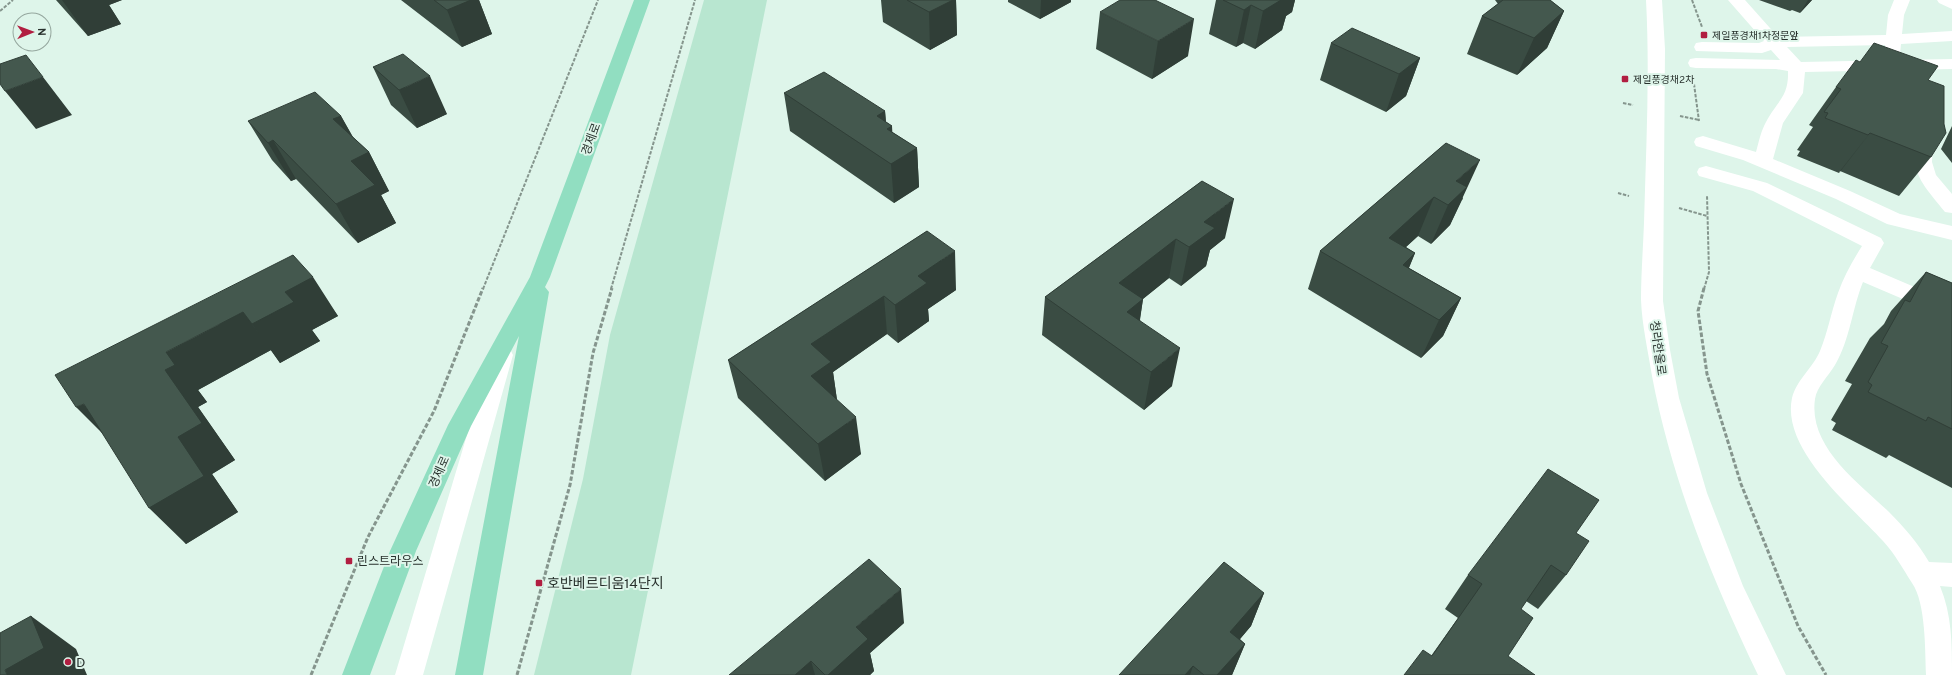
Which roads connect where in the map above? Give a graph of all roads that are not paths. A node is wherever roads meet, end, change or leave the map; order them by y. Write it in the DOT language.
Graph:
graph roads {
  1 [pos="642,0"];
  2 [pos="1654,0"];
  3 [pos="1736,0"];
  4 [pos="1902,0"];
  5 [pos="1945,0"];
  6 [pos="1952,4"];
  7 [pos="1952,36"];
  8 [pos="1826,42"];
  9 [pos="1702,47"];
  10 [pos="1780,48"];
  11 [pos="1894,53"];
  12 [pos="1838,54"];
  13 [pos="1696,64"];
  14 [pos="1952,64"];
  15 [pos="1850,66"];
  16 [pos="1796,67"];
  17 [pos="1908,83"];
  18 [pos="1925,121"];
  19 [pos="1703,142"];
  20 [pos="1763,162"];
  21 [pos="1706,172"];
  22 [pos="1952,207"];
  23 [pos="1952,233"];
  24 [pos="1857,271"];
  25 [pos="540,277"];
  26 [pos="1952,312"];
  27 [pos="509,333"];
  28 [pos="1920,573"];
  29 [pos="1952,575"];
  30 [pos="356,675"];
  31 [pos="408,675"];
  32 [pos="469,675"];
  33 [pos="1772,675"];
  34 [pos="1940,675"];
  1 -- 25 [label="main road, 경제로"];
  2 -- 33 [label="street, 청라한울로"];
  3 -- 10 [label="street"];
  4 -- 11 [label="street"];
  5 -- 6 [label="street"];
  7 -- 11 [label="street"];
  8 -- 10 [label="street"];
  8 -- 11 [label="street"];
  8 -- 12 [label="street"];
  9 -- 10 [label="street"];
  10 -- 12 [label="street"];
  10 -- 16 [label="street"];
  11 -- 12 [label="street"];
  11 -- 14 [label="street"];
  11 -- 15 [label="street"];
  11 -- 17 [label="street"];
  12 -- 15 [label="street"];
  13 -- 16 [label="street"];
  15 -- 16 [label="street"];
  16 -- 20 [label="street"];
  18 -- 22 [label="street"];
  19 -- 20 [label="street"];
  20 -- 23 [label="street"];
  21 -- 24 [label="street"];
  24 -- 26 [label="street"];
  24 -- 28 [label="street"];
  25 -- 27 [label="main road, 경제로"];
  25 -- 32 [label="main road, 경제로"];
  27 -- 30 [label="main road, 경제로"];
  27 -- 31 [label="street"];
  28 -- 29 [label="street"];
  28 -- 34 [label="street"];
}
